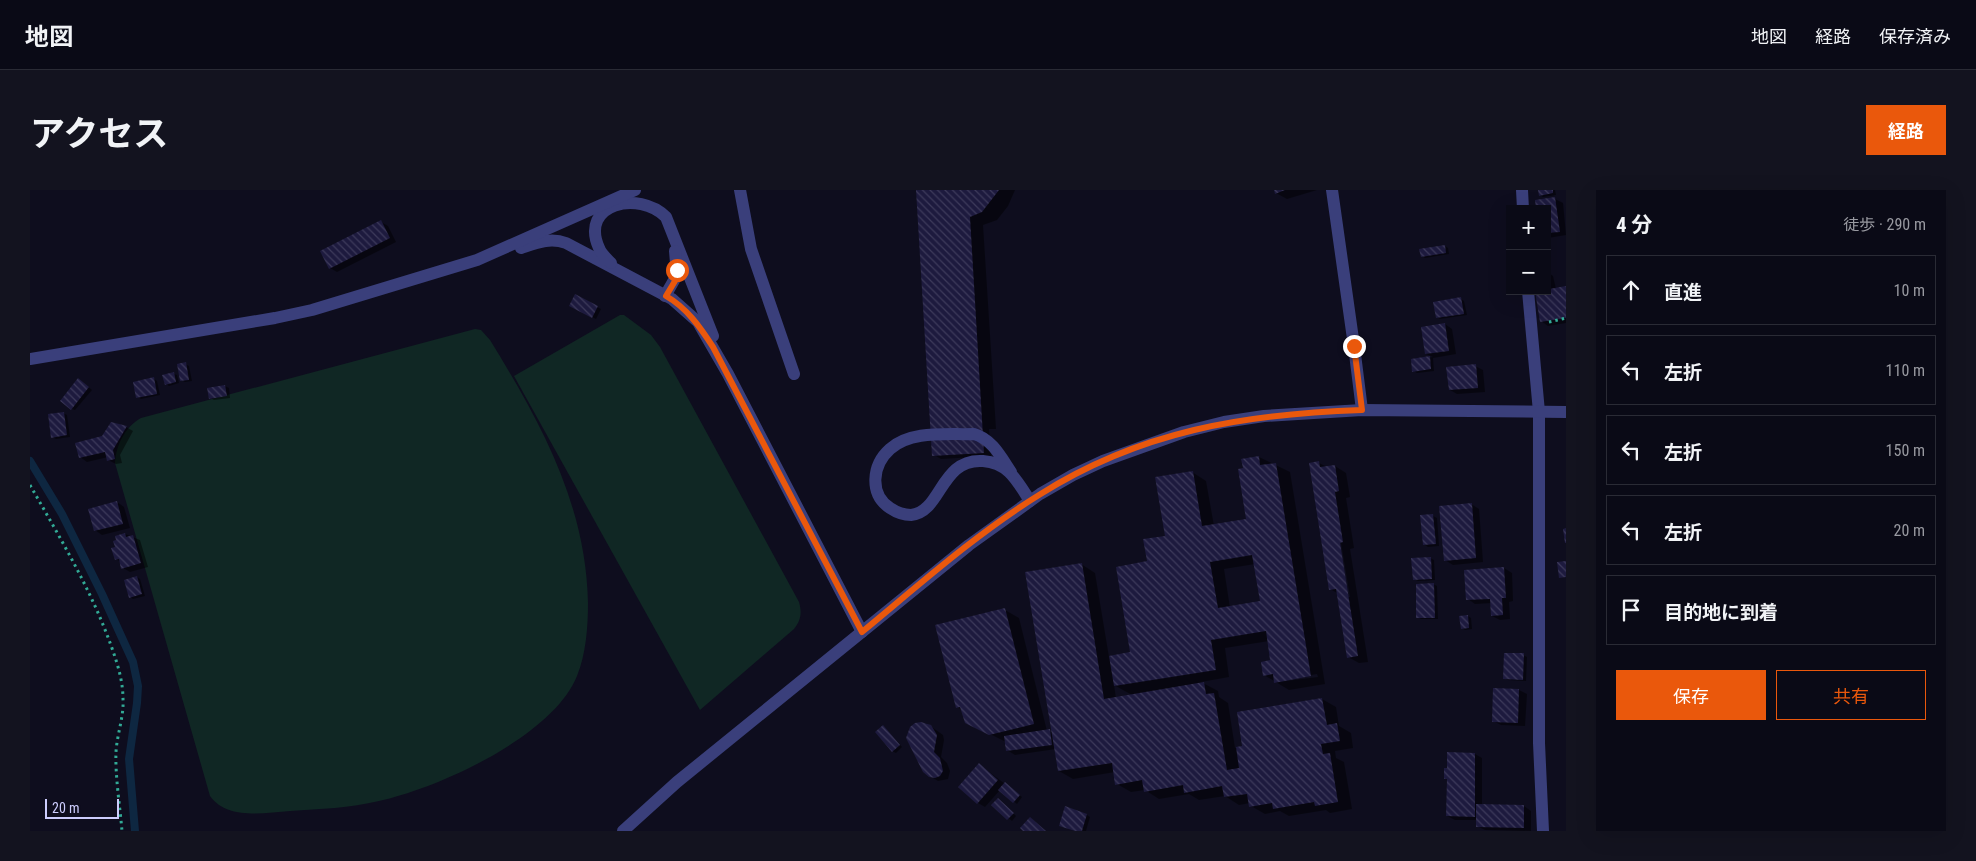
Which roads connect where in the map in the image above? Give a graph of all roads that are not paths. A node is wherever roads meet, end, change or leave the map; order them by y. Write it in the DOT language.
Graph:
graph roads {
  1 [pos="635,190"];
  2 [pos="740,190"];
  3 [pos="1332,190"];
  4 [pos="1522,190"];
  5 [pos="614,198"];
  6 [pos="1523,205"];
  7 [pos="674,238"];
  8 [pos="477,260"];
  9 [pos="634,279"];
  10 [pos="1528,295"];
  11 [pos="666,296"];
  12 [pos="30,359"];
  13 [pos="728,374"];
  14 [pos="794,374"];
  15 [pos="1362,410"];
  16 [pos="1539,412"];
  17 [pos="1566,412"];
  18 [pos="1011,472"];
  19 [pos="1030,501"];
  20 [pos="862,632"];
  21 [pos="623,831"];
  22 [pos="1543,831"];
  1 -- 5 [label="street"];
  2 -- 14 [label="street"];
  3 -- 15 [label="street"];
  4 -- 6 [label="street"];
  5 -- 7 [label="street"];
  5 -- 8 [label="street"];
  5 -- 9 [label="street"];
  7 -- 11 [label="street"];
  7 -- 13 [label="street"];
  8 -- 9 [label="street"];
  8 -- 12 [label="street"];
  9 -- 11 [label="street"];
  10 -- 16 [label="street"];
  11 -- 13 [label="street"];
  13 -- 20 [label="street"];
  15 -- 16 [label="street"];
  15 -- 19 [label="street"];
  16 -- 17 [label="street"];
  16 -- 22 [label="street"];
  18 -- 18 [label="street"];
  18 -- 19 [label="street"];
  19 -- 20 [label="street"];
  20 -- 21 [label="street"];
}
